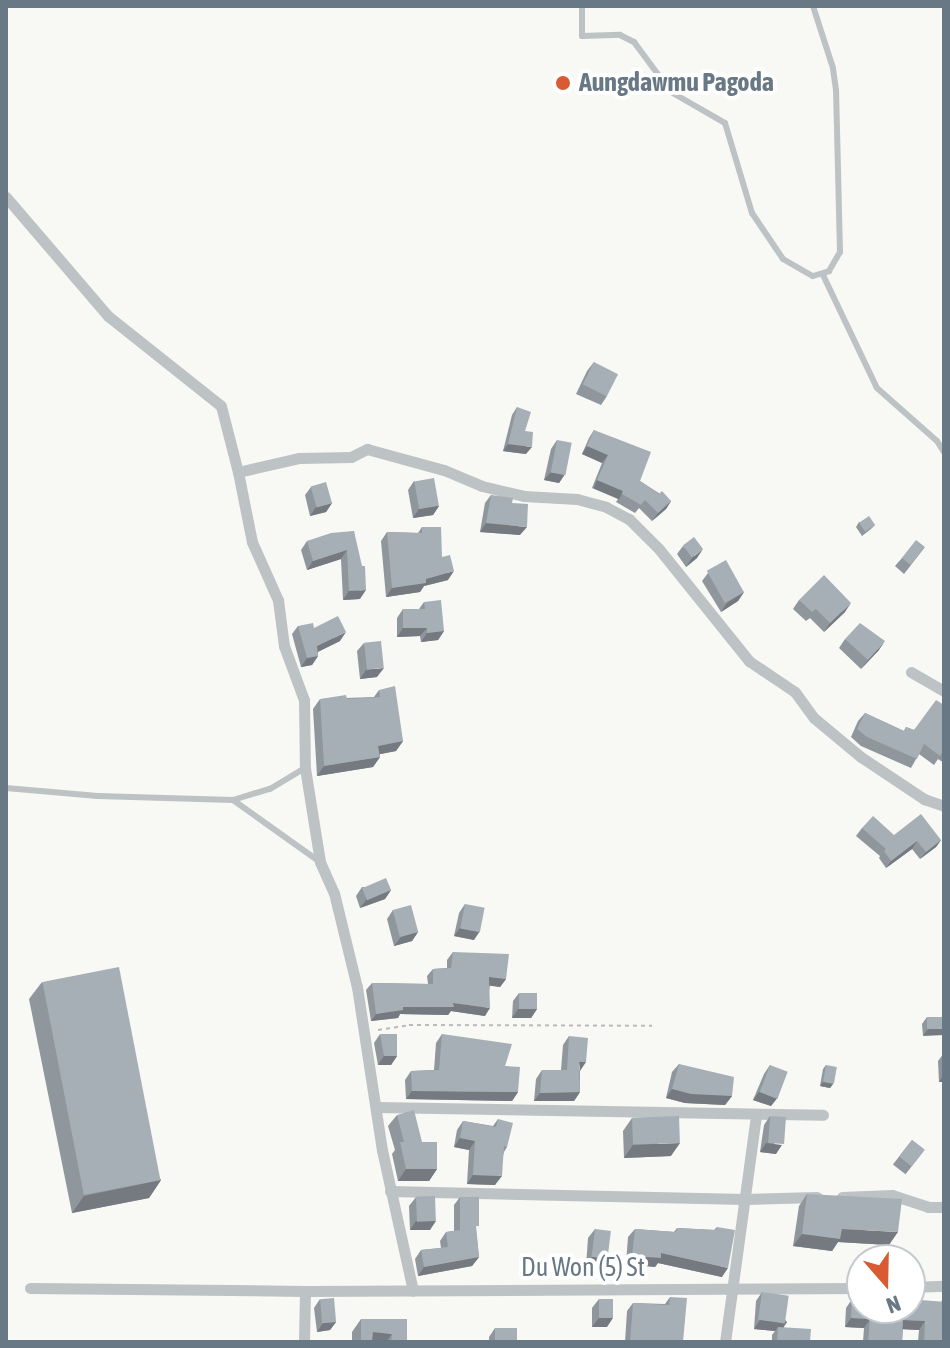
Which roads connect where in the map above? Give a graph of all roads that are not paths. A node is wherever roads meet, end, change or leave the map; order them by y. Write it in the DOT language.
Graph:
graph roads {
  1 [pos="582,6"];
  2 [pos="813,6"];
  3 [pos="6,197"];
  4 [pos="823,275"];
  5 [pos="944,452"];
  6 [pos="238,472"];
  7 [pos="911,672"];
  8 [pos="944,691"];
  9 [pos="305,768"];
  10 [pos="6,788"];
  11 [pos="233,800"];
  12 [pos="944,806"];
  13 [pos="320,862"];
  14 [pos="376,1107"];
  15 [pos="823,1115"];
  16 [pos="756,1117"];
  17 [pos="390,1191"];
  18 [pos="745,1199"];
  19 [pos="944,1207"];
  20 [pos="30,1288"];
  21 [pos="846,1288"];
  22 [pos="732,1289"];
  23 [pos="305,1291"];
  24 [pos="413,1291"];
  25 [pos="304,1342"];
  26 [pos="725,1342"];
  1 -- 4 [label="lane"];
  2 -- 4 [label="lane"];
  3 -- 6 [label="street"];
  4 -- 5 [label="lane"];
  6 -- 9 [label="street"];
  6 -- 12 [label="street"];
  7 -- 8 [label="street"];
  9 -- 11 [label="lane"];
  9 -- 13 [label="street"];
  10 -- 11 [label="lane"];
  11 -- 13 [label="lane"];
  13 -- 14 [label="street"];
  14 -- 16 [label="street"];
  14 -- 17 [label="street"];
  15 -- 16 [label="street"];
  16 -- 18 [label="street"];
  17 -- 18 [label="street"];
  17 -- 24 [label="street"];
  18 -- 19 [label="street"];
  18 -- 22 [label="street"];
  20 -- 23 [label="street, Du Won (5) St"];
  21 -- 22 [label="street, Du Won (5) St"];
  22 -- 24 [label="street, Du Won (5) St"];
  22 -- 26 [label="street"];
  23 -- 24 [label="street, Du Won (5) St"];
  23 -- 25 [label="street"];
}
